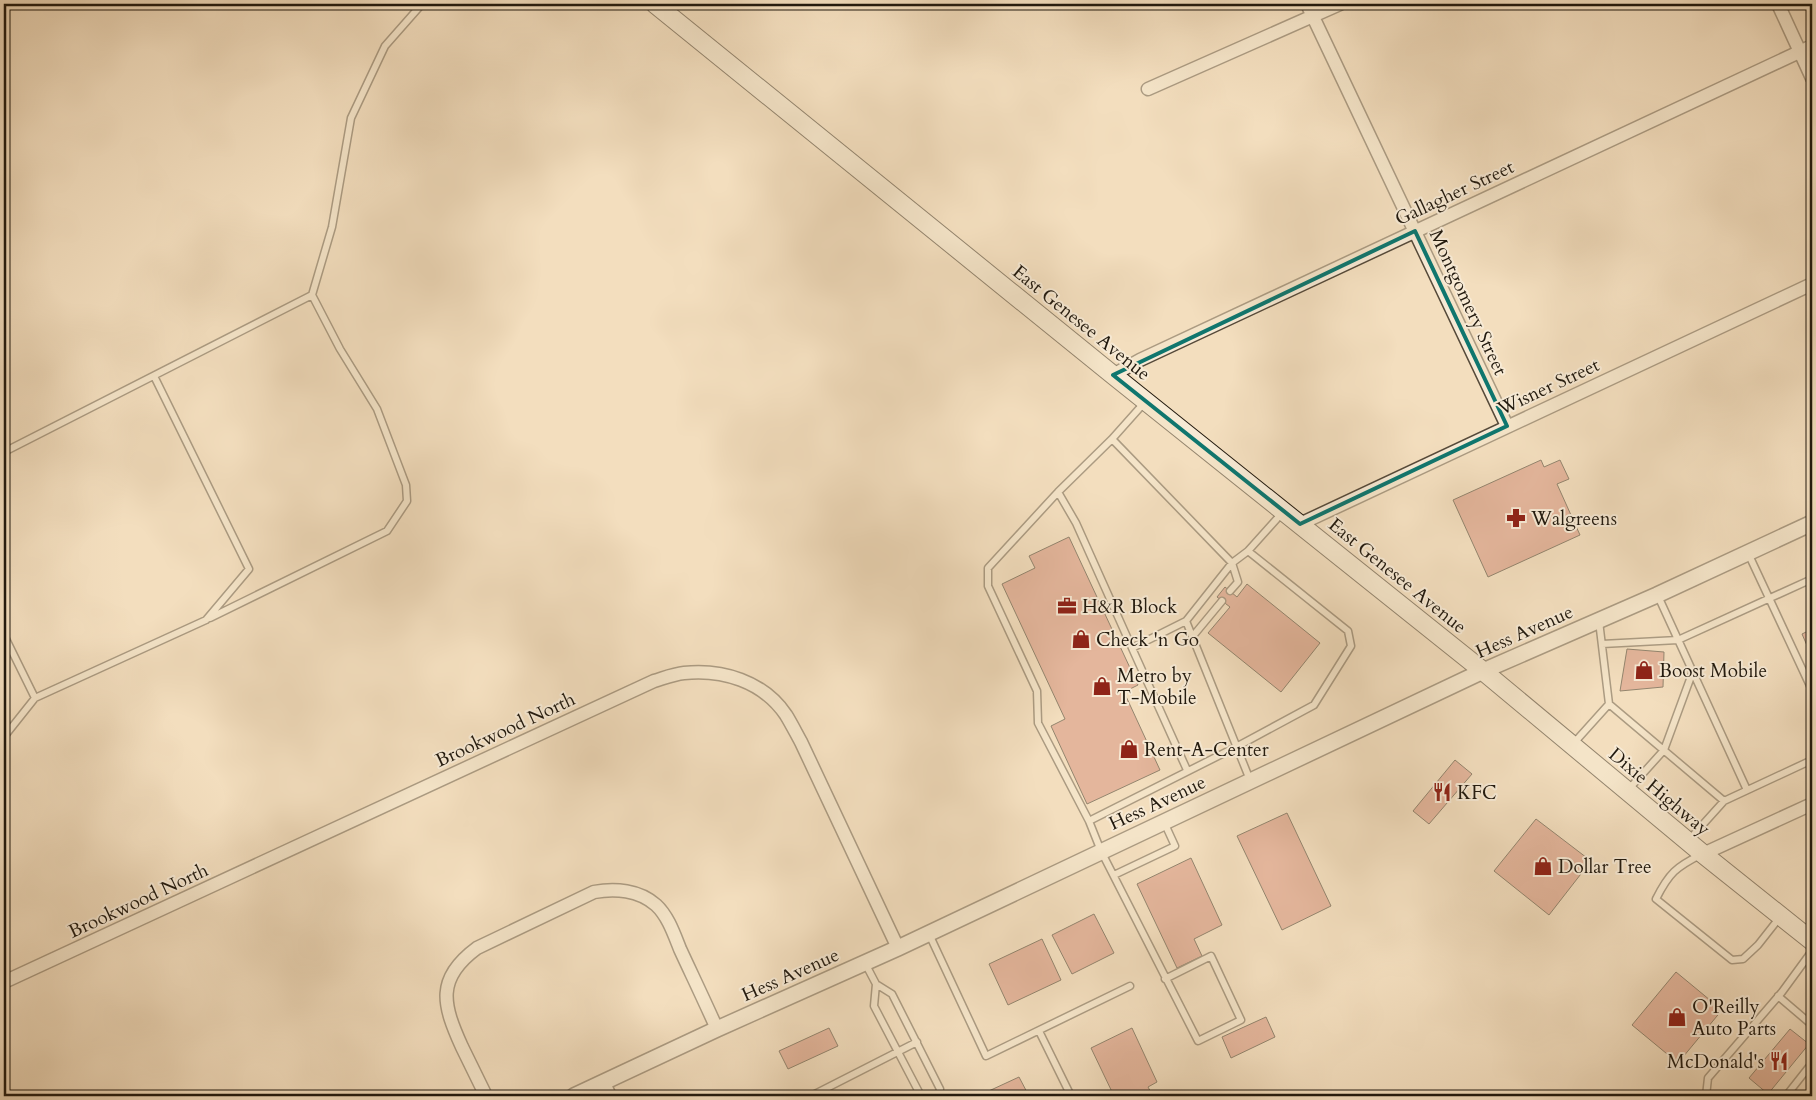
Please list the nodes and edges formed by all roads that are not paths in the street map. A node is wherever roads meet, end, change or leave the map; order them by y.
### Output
1 (422, 4) edge
2 (655, 4) edge
3 (1340, 4) edge
4 (1778, 4) edge
5 (1310, 9) edge
6 (1812, 46) edge
7 (1800, 52) junction
8 (1812, 78) edge
9 (1148, 89) dead end
10 (1416, 231) junction
11 (1812, 284) edge
12 (312, 295) junction
13 (1113, 375) junction
14 (154, 376) junction
15 (1146, 401) junction
16 (1507, 426) junction
17 (1112, 439) junction
18 (4, 452) edge
19 (1058, 492) junction
20 (1283, 512) junction
21 (1812, 523) edge
22 (1300, 524) junction
23 (1248, 551) junction
24 (1747, 552) junction
25 (1232, 563) junction
26 (1812, 578) edge
27 (1230, 591) dead end
28 (1657, 595) junction
29 (1770, 598) junction
30 (1222, 600) dead end
31 (206, 620) junction
32 (1599, 620) junction
33 (1186, 621) junction
34 (4, 635) edge
35 (1193, 636) junction
36 (1678, 640) junction
37 (1602, 644) junction
38 (1132, 648) junction
39 (1483, 671) junction
40 (1693, 671) junction
41 (1812, 690) edge
42 (35, 698) junction
43 (1609, 704) junction
44 (4, 737) edge
45 (1572, 745) junction
46 (1238, 746) junction
47 (1664, 750) junction
48 (1812, 760) edge
49 (1187, 770) junction
50 (1250, 781) junction
51 (1747, 790) junction
52 (1627, 791) junction
53 (1724, 801) junction
54 (1812, 804) edge
55 (1088, 821) junction
56 (1164, 821) junction
57 (1688, 841) junction
58 (1101, 851) junction
59 (1703, 854) junction
60 (1114, 875) junction
61 (1781, 916) junction
62 (928, 933) junction
63 (1812, 942) edge
64 (898, 948) junction
65 (1812, 951) edge
66 (865, 962) junction
67 (1165, 979) junction
68 (4, 982) edge
69 (876, 984) junction
70 (1130, 986) dead end
71 (1778, 996) junction
72 (1812, 1025) edge
73 (717, 1029) junction
74 (1039, 1031) junction
75 (917, 1042) junction
76 (898, 1052) junction
77 (1812, 1063) edge
78 (607, 1090) edge
79 (486, 1096) edge
80 (574, 1096) edge
81 (811, 1096) edge
82 (921, 1096) edge
83 (938, 1096) edge
84 (1071, 1096) edge
85 (1706, 1096) edge
86 (1786, 1096) edge

1 - 12 lane
2 - 13 main road, East Genesee Avenue
3 - 5 street
4 - 7 street
5 - 9 street
5 - 10 street, Montgomery Street
6 - 7 street, Gallagher Street
7 - 8 street
7 - 10 street, Gallagher Street
10 - 13 street, Gallagher Street
10 - 16 street, Montgomery Street
11 - 16 street, Wisner Street
12 - 14 lane
12 - 31 lane
13 - 15 main road, East Genesee Avenue
14 - 18 lane
14 - 31 lane
15 - 17 lane
15 - 20 main road, East Genesee Avenue
16 - 22 street, Wisner Street
17 - 19 lane
17 - 25 lane
19 - 38 lane
19 - 55 lane
20 - 22 main road, East Genesee Avenue
20 - 23 lane
21 - 24 street, Hess Avenue
22 - 39 main road, East Genesee Avenue
23 - 25 lane
23 - 46 lane
24 - 28 street, Hess Avenue
24 - 29 lane
25 - 27 lane
25 - 33 lane
26 - 29 lane
28 - 32 street, Hess Avenue
28 - 36 lane
29 - 36 lane
29 - 41 lane
30 - 35 lane
31 - 42 lane
32 - 37 lane
32 - 39 street, Hess Avenue
33 - 35 lane
33 - 38 lane
34 - 42 lane
35 - 46 lane
36 - 37 lane
36 - 40 lane
37 - 43 lane
38 - 49 lane
39 - 45 main road, Dixie Highway
39 - 50 street, Hess Avenue
40 - 47 lane
40 - 51 lane
42 - 44 lane
43 - 45 lane
43 - 47 lane
45 - 52 main road, Dixie Highway
46 - 49 lane
46 - 50 lane
47 - 52 lane
47 - 53 lane
48 - 51 lane
49 - 55 lane
50 - 56 street, Hess Avenue
51 - 53 lane
52 - 57 main road, Dixie Highway
53 - 57 lane
54 - 59 street
55 - 58 lane
56 - 58 street, Hess Avenue
56 - 60 lane
57 - 59 main road, Dixie Highway
58 - 60 lane
58 - 62 street, Hess Avenue
59 - 61 main road, Dixie Highway
59 - 61 lane
60 - 67 lane
61 - 63 main road, Dixie Highway
62 - 64 street, Hess Avenue
62 - 74 lane
64 - 66 street, Hess Avenue
64 - 68 street, Brookwood North
65 - 71 lane
66 - 69 lane
66 - 73 street, Hess Avenue
67 - 67 lane
69 - 75 lane
69 - 76 lane
70 - 74 lane
71 - 72 lane
71 - 85 lane
73 - 78 street, Hess Avenue
73 - 79 street
74 - 84 lane
75 - 76 lane
75 - 83 lane
76 - 81 lane
76 - 82 lane
77 - 86 lane
78 - 80 street, Hess Avenue

